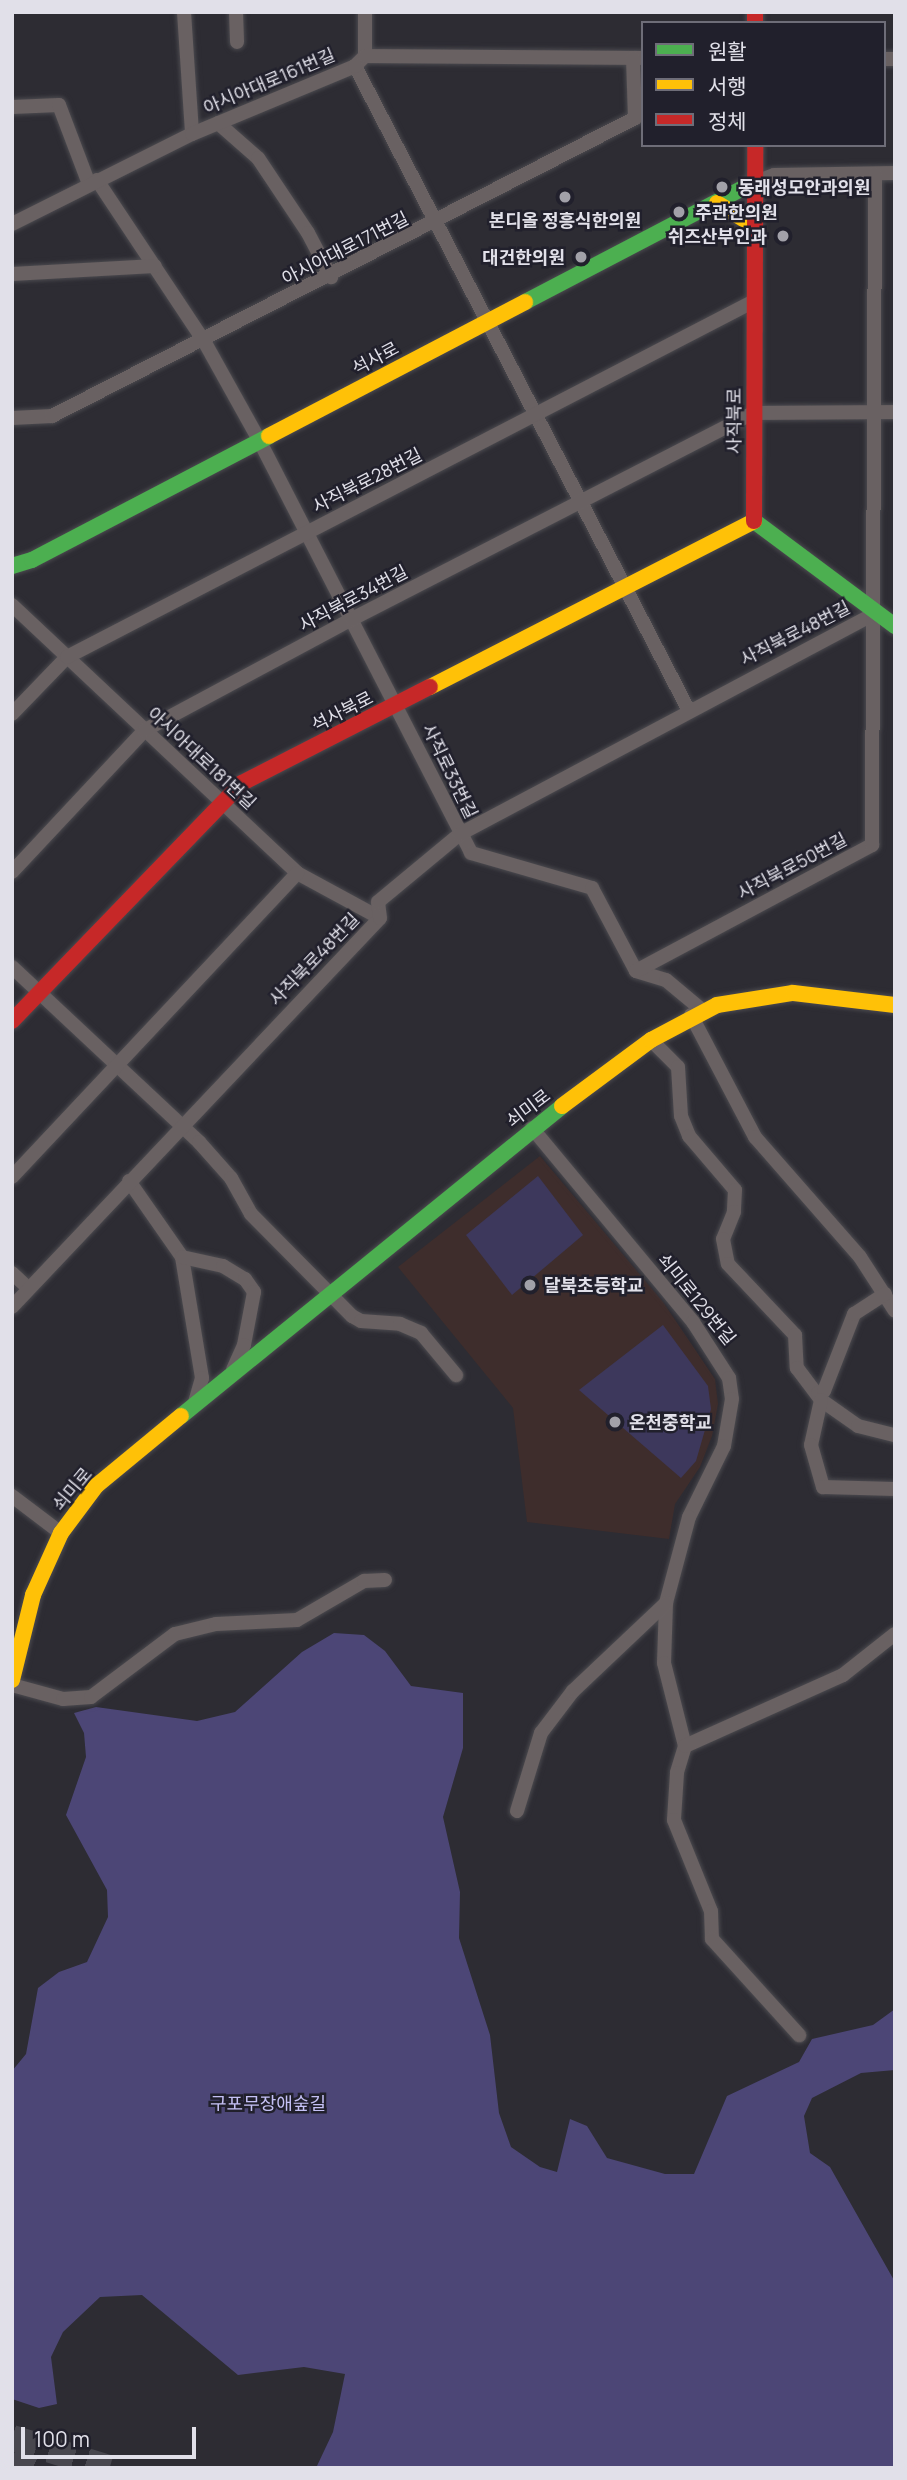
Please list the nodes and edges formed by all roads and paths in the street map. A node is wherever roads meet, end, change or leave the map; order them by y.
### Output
1 (184, 12) edge
2 (236, 12) edge
3 (365, 12) edge
4 (237, 42) dead end
5 (638, 58) edge
6 (360, 61) junction
7 (12, 107) edge
8 (218, 123) junction
9 (192, 134) junction
10 (755, 147) edge
11 (895, 173) edge
12 (875, 174) junction
13 (93, 182) junction
14 (755, 182) junction
15 (717, 203) junction
16 (438, 223) junction
17 (12, 224) edge
18 (755, 226) junction
19 (155, 266) junction
20 (12, 274) edge
21 (331, 277) junction
22 (754, 301) junction
23 (489, 319) junction
24 (204, 341) junction
25 (752, 412) junction
26 (876, 412) junction
27 (895, 412) edge
28 (538, 414) junction
29 (12, 418) edge
30 (259, 440) junction
31 (582, 502) junction
32 (754, 521) junction
33 (307, 532) junction
34 (12, 566) edge
35 (625, 587) junction
36 (12, 606) edge
37 (877, 613) junction
38 (352, 619) junction
39 (895, 626) edge
40 (66, 657) junction
41 (397, 705) junction
42 (688, 709) junction
43 (12, 714) edge
44 (145, 730) junction
45 (220, 802) junction
46 (460, 834) junction
47 (12, 872) edge
48 (296, 873) junction
49 (380, 918) junction
50 (12, 967) edge
51 (636, 971) junction
52 (39, 992) junction
53 (895, 1005) edge
54 (697, 1013) junction
55 (12, 1021) edge
56 (651, 1040) junction
57 (117, 1065) junction
58 (182, 1125) junction
59 (532, 1128) junction
60 (12, 1177) edge
61 (129, 1181) junction
62 (182, 1257) junction
63 (12, 1273) edge
64 (28, 1288) junction
65 (329, 1292) junction
66 (885, 1294) junction
67 (12, 1307) edge
68 (895, 1311) edge
69 (233, 1370) junction
70 (456, 1375) dead end
71 (819, 1396) junction
72 (195, 1403) junction
73 (895, 1435) edge
74 (895, 1489) edge
75 (12, 1496) edge
76 (61, 1533) junction
77 (385, 1580) dead end
78 (666, 1603) junction
79 (895, 1634) edge
80 (12, 1680) edge
81 (12, 1685) edge
82 (685, 1745) junction
83 (517, 1811) dead end
84 (799, 2035) dead end

1 - 9 street
2 - 4 street
3 - 6 street
5 - 6 street, 아시아대로161번길
5 - 16 street, 아시아대로171번길
6 - 8 street, 아시아대로161번길
6 - 16 street
7 - 13 street, 사직로33번길
8 - 9 street, 아시아대로161번길
8 - 21 street
9 - 13 street, 아시아대로161번길
10 - 14 main road, 사직북로
11 - 12 street
12 - 14 street
12 - 26 street
13 - 17 street, 아시아대로161번길
13 - 19 street, 사직로33번길
14 - 15 main road, 석사로
14 - 18 main road, 사직북로
15 - 18 main road
15 - 23 main road, 석사로
16 - 21 street, 아시아대로171번길
16 - 23 street
18 - 22 main road, 사직북로
19 - 20 street
19 - 24 street, 사직로33번길
21 - 24 street, 아시아대로171번길
22 - 25 main road, 사직북로
22 - 28 street, 사직북로28번길
23 - 28 street
23 - 30 main road, 석사로
24 - 29 street, 아시아대로171번길
24 - 30 street, 사직로33번길
25 - 26 street
25 - 31 street, 사직북로34번길
25 - 32 main road, 사직북로
26 - 27 street
26 - 37 street
28 - 31 street
28 - 33 street, 사직북로28번길
30 - 33 street, 사직로33번길
30 - 34 main road, 석사로
31 - 35 street
31 - 38 street, 사직북로34번길
32 - 35 main road, 석사북로
32 - 37 main road
33 - 38 street, 사직로33번길
33 - 40 street, 사직북로28번길
35 - 41 main road, 석사북로
35 - 42 street
36 - 40 street, 아시아대로181번길
37 - 39 main road
37 - 42 street, 사직북로48번길
37 - 51 street, 사직북로50번길
38 - 41 street, 사직로33번길
38 - 44 street, 사직북로34번길
40 - 43 street, 사직북로28번길
40 - 44 street, 아시아대로181번길
41 - 45 main road, 석사북로
41 - 46 street, 사직로33번길
42 - 46 street, 사직북로48번길
44 - 45 street, 아시아대로181번길
44 - 47 street, 사직북로34번길
45 - 48 street, 아시아대로181번길
45 - 52 main road, 석사북로
46 - 49 street, 사직북로48번길
46 - 51 street, 사직로33번길
48 - 49 street, 아시아대로181번길
48 - 57 street
49 - 58 street, 사직북로48번길
50 - 52 street
51 - 54 street
52 - 55 main road, 석사북로
52 - 57 street
53 - 54 main road, 쇠미로
54 - 56 main road, 쇠미로
54 - 66 street
56 - 59 main road, 쇠미로
56 - 71 street
57 - 58 street
57 - 60 street
58 - 61 street, 사직북로48번길
58 - 65 street
59 - 65 main road, 쇠미로
59 - 78 street, 쇠미로129번길
61 - 62 street
61 - 64 street, 사직북로48번길
62 - 69 street, 쇠미로
62 - 72 street
63 - 64 street
64 - 67 street, 사직북로48번길
65 - 69 main road, 쇠미로
65 - 70 street
66 - 68 street
66 - 71 street
69 - 72 main road, 쇠미로
71 - 73 street
71 - 74 street
72 - 76 main road, 쇠미로
75 - 76 street
76 - 80 main road, 쇠미로
77 - 81 street
78 - 82 street, 쇠미로129번길
78 - 83 street
79 - 82 street
82 - 84 street, 쇠미로129번길

